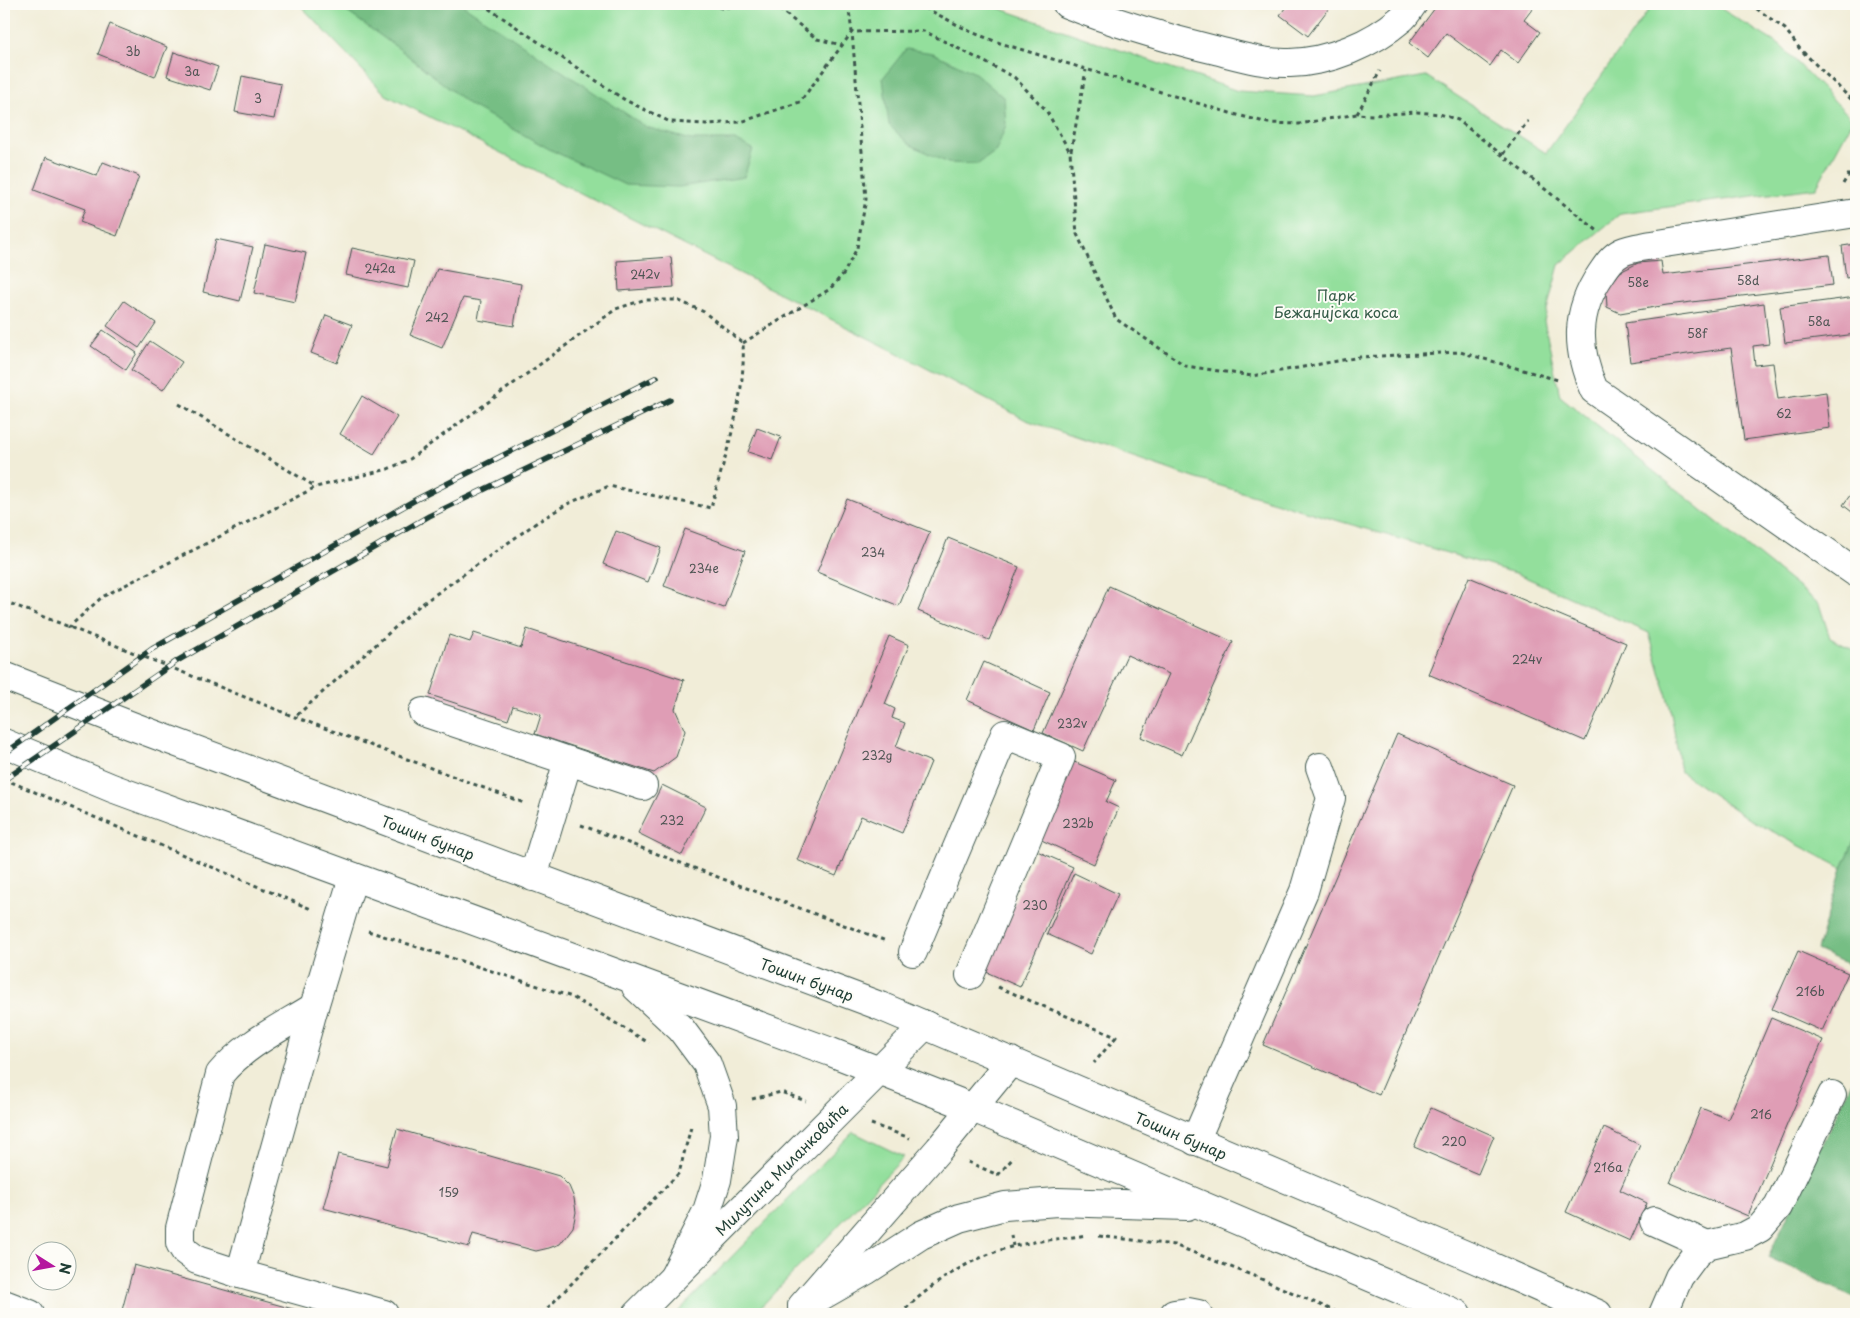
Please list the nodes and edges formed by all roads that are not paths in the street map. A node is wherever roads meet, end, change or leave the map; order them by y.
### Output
1 (1067, 4) edge
2 (1412, 4) edge
3 (1856, 213) edge
4 (1855, 572) dead end
5 (4, 676) edge
6 (423, 712) dead end
7 (4, 743) edge
8 (568, 761) junction
9 (1320, 767) dead end
10 (643, 786) dead end
11 (353, 877) junction
12 (533, 877) junction
13 (913, 952) dead end
14 (970, 974) dead end
15 (625, 978) junction
16 (314, 1007) junction
17 (925, 1025) junction
18 (1010, 1061) junction
19 (880, 1072) junction
20 (1832, 1095) dead end
21 (973, 1108) junction
22 (1195, 1141) junction
23 (1205, 1207) junction
24 (1654, 1221) dead end
25 (1707, 1245) junction
26 (240, 1274) junction
27 (674, 1276) junction
28 (4, 1304) edge
29 (798, 1310) edge
30 (30, 1314) edge
31 (384, 1314) edge
32 (638, 1314) edge
33 (1174, 1314) edge
34 (1198, 1314) edge
35 (1457, 1314) edge
36 (1598, 1314) edge
37 (1662, 1314) edge

1 - 2 main road
3 - 4 main road
5 - 12 main road, Тошин бунар
6 - 8 main road
7 - 11 main road
8 - 10 main road
8 - 12 main road
9 - 22 main road
11 - 15 main road
11 - 16 main road
12 - 17 main road, Тошин бунар
13 - 14 main road
15 - 19 main road
15 - 27 main road
16 - 26 main road
16 - 26 main road
17 - 18 main road, Тошин бунар
17 - 19 main road, Милутина Миланковића
18 - 21 main road
18 - 22 main road, Тошин бунар
19 - 21 main road
19 - 27 main road, Милутина Миланковића
20 - 25 main road
21 - 23 main road
21 - 29 main road
22 - 36 main road, Тошин бунар
23 - 29 main road
23 - 35 main road
24 - 25 main road
25 - 37 main road
26 - 31 main road
27 - 32 main road, Милутина Миланковића
28 - 30 main road
33 - 34 main road

